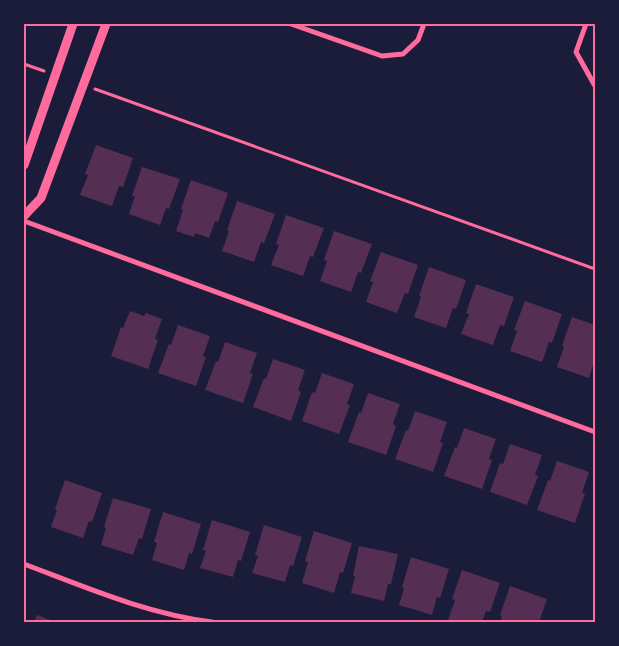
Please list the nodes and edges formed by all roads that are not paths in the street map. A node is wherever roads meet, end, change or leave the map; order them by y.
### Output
1 (72, 24) edge
2 (106, 24) edge
3 (291, 24) edge
4 (424, 24) edge
5 (586, 24) edge
6 (595, 86) edge
7 (24, 165) edge
8 (24, 216) edge
9 (24, 221) edge
10 (595, 432) edge
11 (24, 564) edge
12 (212, 622) edge

1 - 7 street
2 - 8 street
3 - 4 street
5 - 6 street
9 - 10 street
11 - 12 street

